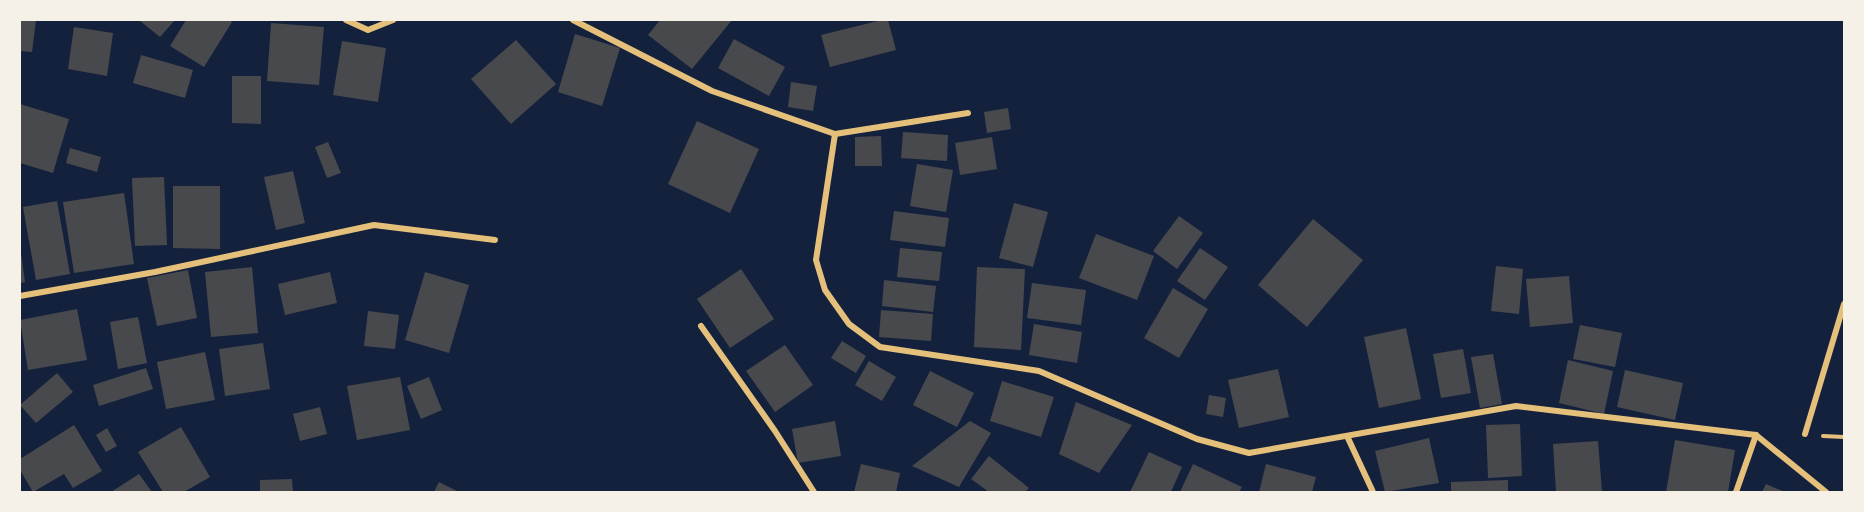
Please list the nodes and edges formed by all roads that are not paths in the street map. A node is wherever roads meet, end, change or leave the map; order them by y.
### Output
1 (346, 20) edge
2 (393, 20) edge
3 (573, 20) edge
4 (968, 113) dead end
5 (835, 134) junction
6 (495, 240) dead end
7 (20, 296) edge
8 (1845, 304) edge
9 (700, 326) dead end
10 (1805, 434) dead end
11 (1756, 435) junction
12 (1347, 436) junction
13 (814, 492) edge
14 (1373, 492) edge
15 (1736, 492) edge
16 (1826, 492) edge

1 - 2 street
3 - 5 street
4 - 5 street
5 - 12 street
6 - 7 street
8 - 10 street
9 - 13 street
11 - 12 street
11 - 15 street
11 - 16 street
12 - 14 street

